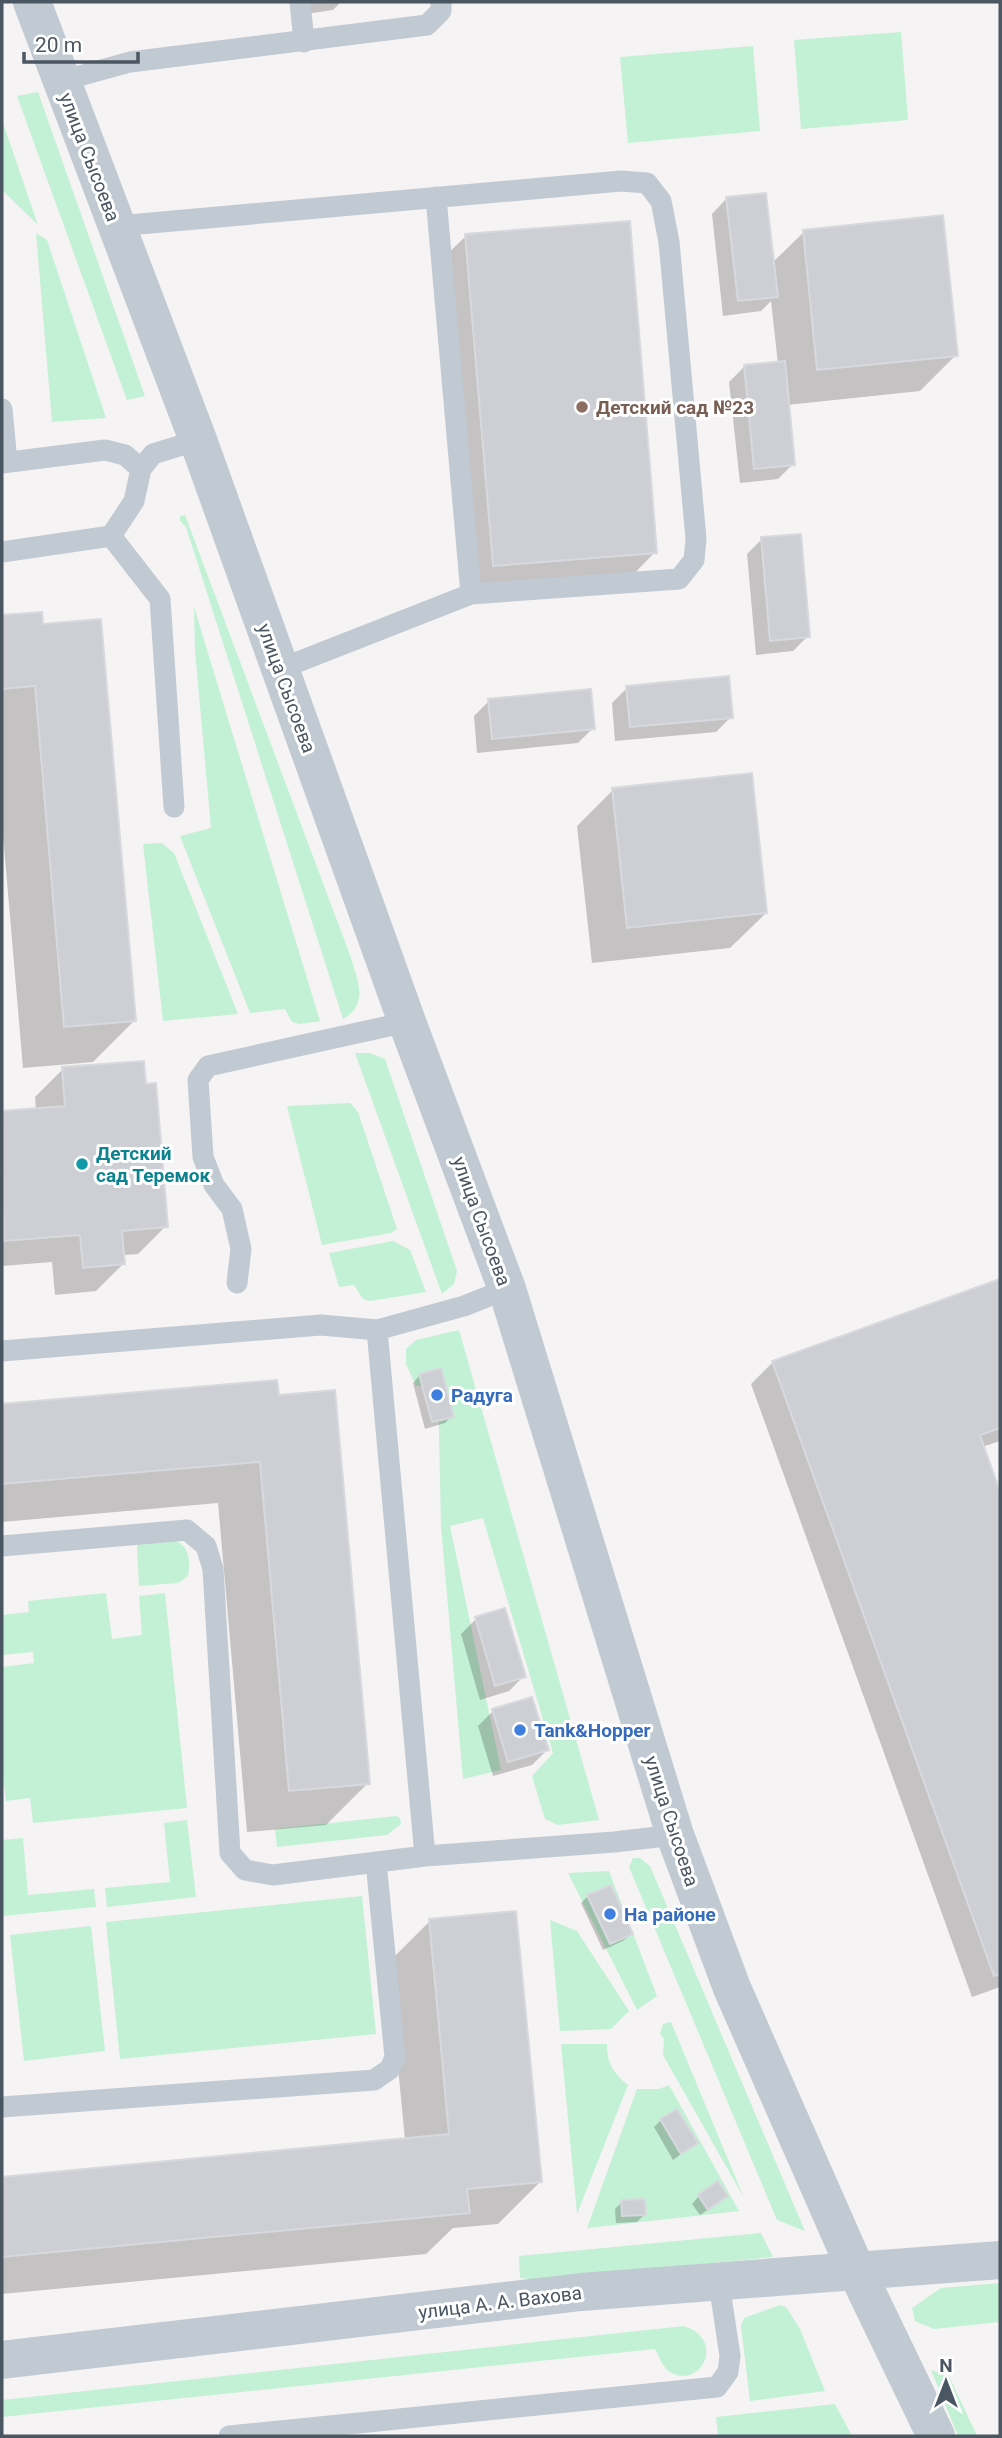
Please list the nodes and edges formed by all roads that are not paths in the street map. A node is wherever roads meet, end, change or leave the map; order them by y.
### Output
1 (32, 2) edge
2 (300, 2) edge
3 (441, 2) edge
4 (304, 42) junction
5 (61, 81) junction
6 (436, 197) junction
7 (117, 226) junction
8 (2, 409) edge
9 (198, 440) junction
10 (5, 463) edge
11 (141, 469) junction
12 (111, 536) junction
13 (2, 552) edge
14 (471, 594) junction
15 (280, 669) junction
16 (174, 807) dead end
17 (407, 1023) junction
18 (237, 1283) dead end
19 (507, 1289) junction
20 (377, 1330) junction
21 (2, 1351) edge
22 (2, 1546) edge
23 (675, 1835) junction
24 (425, 1856) junction
25 (376, 1862) junction
26 (2, 2107) edge
27 (1000, 2260) edge
28 (856, 2270) junction
29 (719, 2283) junction
30 (2, 2360) edge
31 (229, 2436) edge
32 (936, 2436) edge

1 - 5 street, улица Сысоева
2 - 4 lane
3 - 4 lane
4 - 5 lane
5 - 7 street, улица Сысоева
6 - 7 lane
6 - 14 lane
6 - 14 lane
7 - 9 street, улица Сысоева
8 - 10 lane
9 - 11 lane
9 - 15 street, улица Сысоева
10 - 11 lane
11 - 12 lane
12 - 13 lane
12 - 16 lane
14 - 15 lane
15 - 17 street, улица Сысоева
17 - 18 lane
17 - 19 street, улица Сысоева
19 - 20 lane
19 - 23 street, улица Сысоева
20 - 21 lane
20 - 24 lane
22 - 25 lane
23 - 24 lane
23 - 28 street, улица Сысоева
24 - 25 lane
25 - 26 lane
27 - 28 street, улица А. А. Вахова
28 - 29 street, улица А. А. Вахова
28 - 32 street, улица Сысоева
29 - 30 street, улица А. А. Вахова
29 - 31 lane

